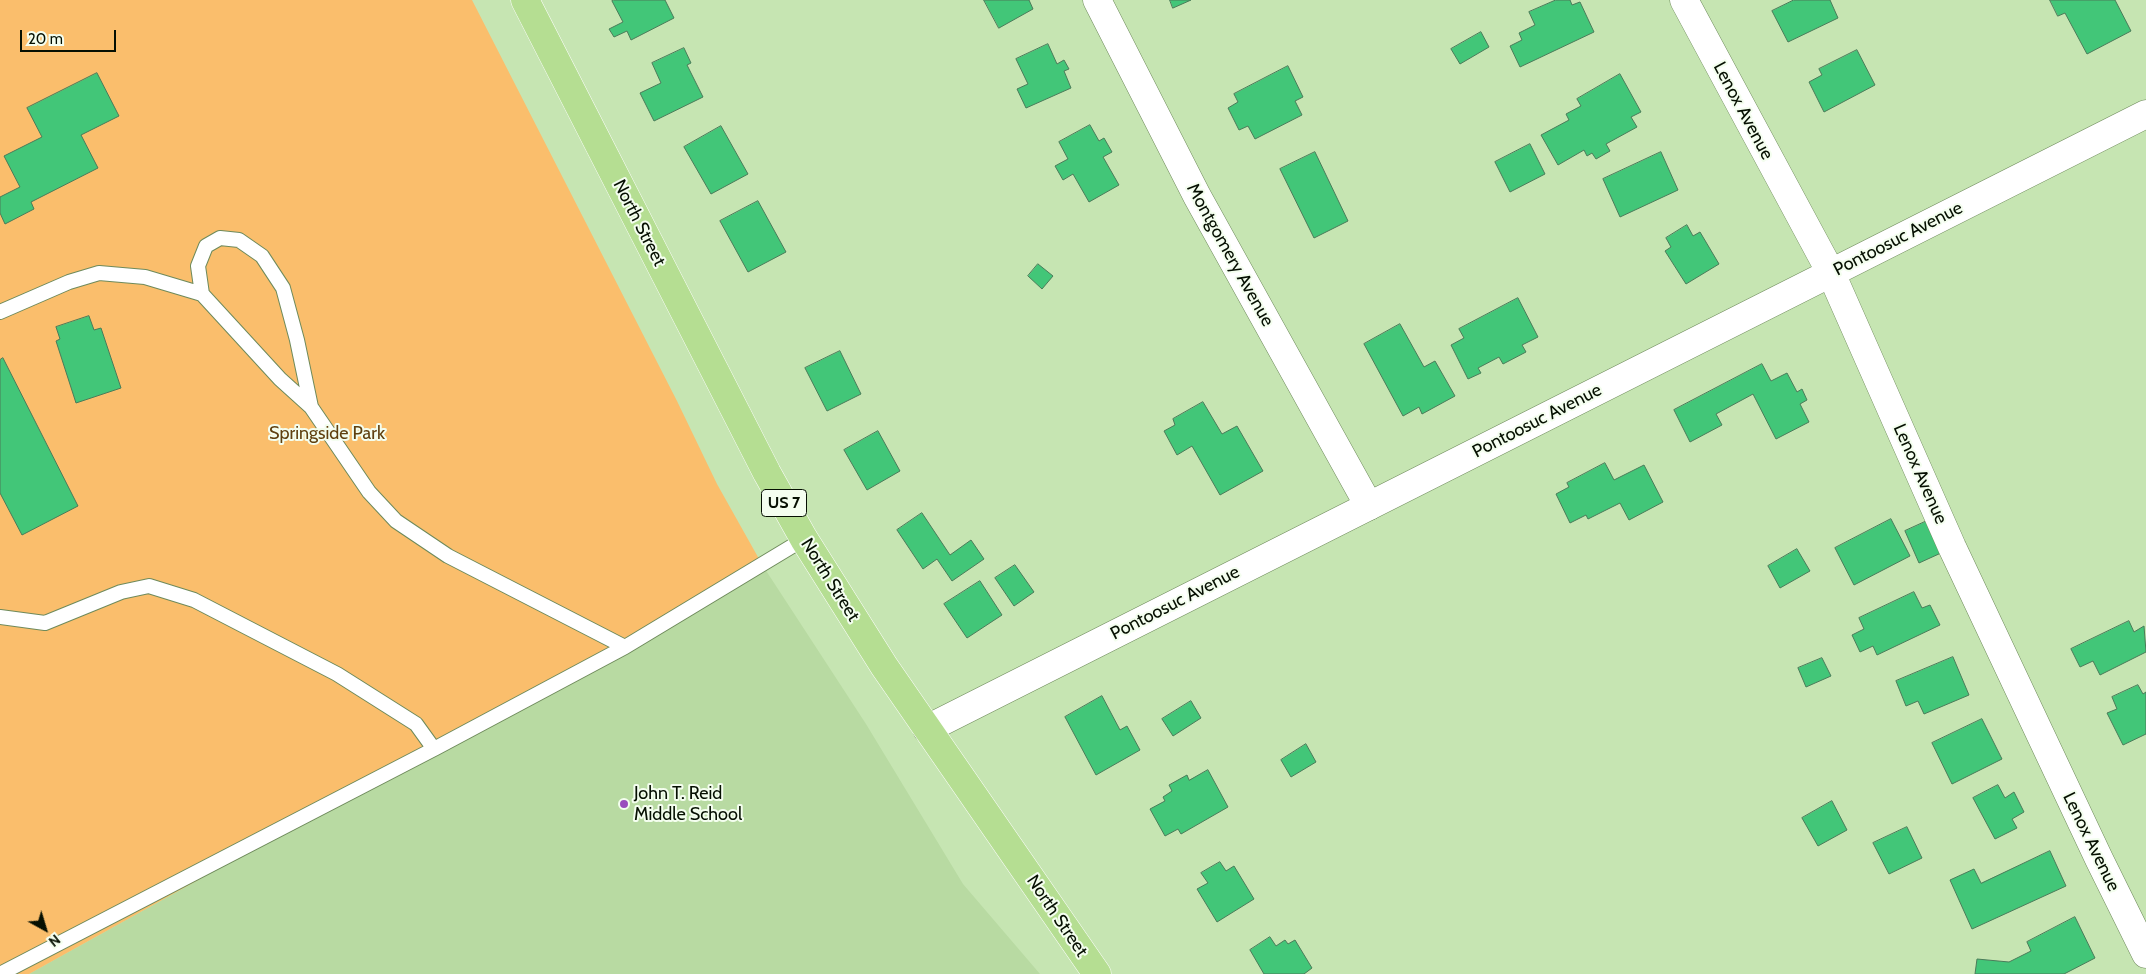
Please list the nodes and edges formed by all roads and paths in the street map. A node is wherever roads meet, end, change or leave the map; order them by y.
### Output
1 (525, 0) edge
2 (1098, 0) edge
3 (1684, 0) edge
4 (2146, 114) edge
5 (1831, 273) junction
6 (202, 294) junction
7 (0, 312) edge
8 (311, 407) junction
9 (1369, 506) junction
10 (804, 539) junction
11 (0, 617) edge
12 (625, 647) junction
13 (927, 729) junction
14 (434, 749) junction
15 (2146, 954) edge
16 (0, 974) edge
17 (1097, 974) edge

1 - 10 main road, North Street / US 7
2 - 9 street, Montgomery Avenue
3 - 5 street, Lenox Avenue
4 - 5 street, Pontoosuc Avenue
5 - 9 street, Pontoosuc Avenue
5 - 15 street, Lenox Avenue
6 - 7 lane
6 - 8 lane
6 - 8 lane
8 - 12 lane
9 - 13 street, Pontoosuc Avenue
10 - 12 lane
10 - 13 main road, North Street / US 7
11 - 14 lane
12 - 14 lane
13 - 17 main road, North Street / US 7
14 - 16 lane

